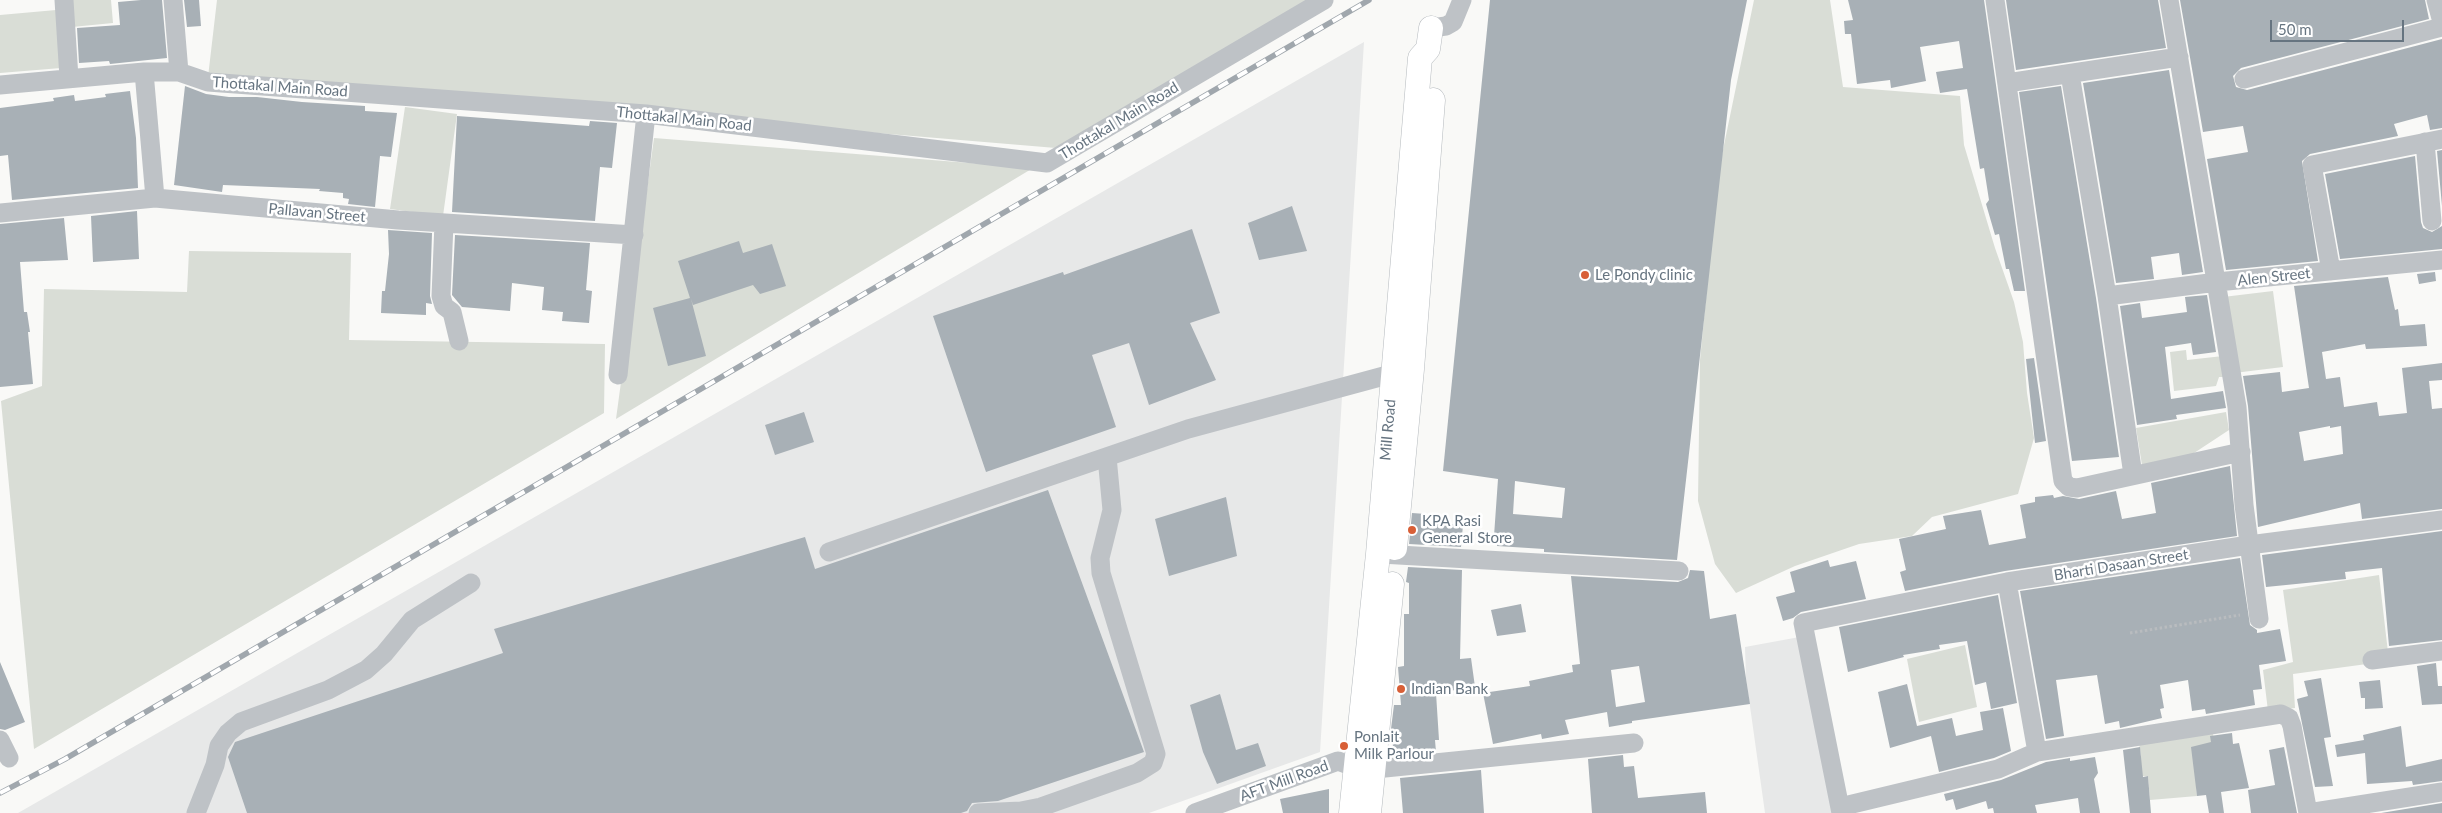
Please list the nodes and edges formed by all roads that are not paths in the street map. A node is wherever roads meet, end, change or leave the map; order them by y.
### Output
1 (64, 0) edge
2 (173, 0) edge
3 (1324, 0) edge
4 (1462, 0) edge
5 (1995, 0) edge
6 (2169, 0) edge
7 (2436, 0) edge
8 (2442, 22) edge
9 (2442, 27) edge
10 (1430, 38) joint
11 (2178, 57) junction
12 (144, 72) junction
13 (179, 72) junction
14 (2070, 74) junction
15 (69, 78) junction
16 (2244, 79) dead end
17 (2008, 83) junction
18 (0, 85) edge
19 (646, 114) junction
20 (2434, 140) edge
21 (2435, 177) edge
22 (155, 198) junction
23 (0, 213) edge
24 (2432, 221) dead end
25 (444, 223) junction
26 (634, 235) junction
27 (2442, 260) edge
28 (2331, 271) junction
29 (2217, 282) junction
30 (2107, 296) junction
31 (459, 342) dead end
32 (1402, 371) junction
33 (618, 375) dead end
34 (2242, 452) junction
35 (1107, 457) junction
36 (2133, 475) junction
37 (2442, 520) edge
38 (2249, 545) junction
39 (829, 552) dead end
40 (1386, 554) junction
41 (1679, 571) dead end
42 (2007, 582) junction
43 (471, 583) dead end
44 (2259, 616) road end
45 (2442, 651) edge
46 (2372, 660) dead end
47 (0, 740) edge
48 (1634, 743) dead end
49 (2037, 752) junction
50 (9, 758) dead end
51 (1366, 769) junction
52 (2442, 792) edge
53 (2373, 808) edge
54 (1840, 810) edge
55 (196, 813) edge
56 (978, 813) edge
57 (1195, 813) edge
58 (1351, 813) edge
59 (1369, 813) edge
60 (2308, 813) edge

1 - 15 street
2 - 13 street
3 - 19 street, Thottakal Main Road
4 - 10 street
5 - 17 street
6 - 11 street
7 - 8 street
9 - 16 street
10 - 32 main road, Mill Road
11 - 14 street
11 - 29 street
12 - 13 street, Thottakal Main Road
12 - 15 street, Thottakal Main Road
12 - 22 street
13 - 19 street, Thottakal Main Road
14 - 17 street
14 - 30 street
15 - 18 street, Thottakal Main Road
17 - 36 street
19 - 26 street
20 - 21 street
20 - 28 street
21 - 24 street
22 - 23 street, Pallavan Street
22 - 25 street, Pallavan Street
25 - 26 street, Pallavan Street
25 - 31 street
26 - 33 street
27 - 28 street, Alen Street
28 - 29 street, Alen Street
29 - 30 street, Alen Street
29 - 34 street
30 - 36 street
32 - 35 street
32 - 40 main road, Mill Road
34 - 36 street
34 - 38 street
35 - 39 street
35 - 56 street
37 - 38 street, Bharti Dasaan Street
38 - 42 street, Bharti Dasaan Street
38 - 44 street
40 - 41 street
40 - 51 main road, Mill Road
42 - 49 street
42 - 54 street, Bharti Dasaan Street
43 - 55 street
45 - 46 street
47 - 50 street
48 - 51 street, AFT Mill Road
49 - 54 street
49 - 60 street
51 - 57 street, AFT Mill Road
51 - 58 main road, Mill Road
51 - 59 main road, Mill Road
52 - 53 street
53 - 60 street

